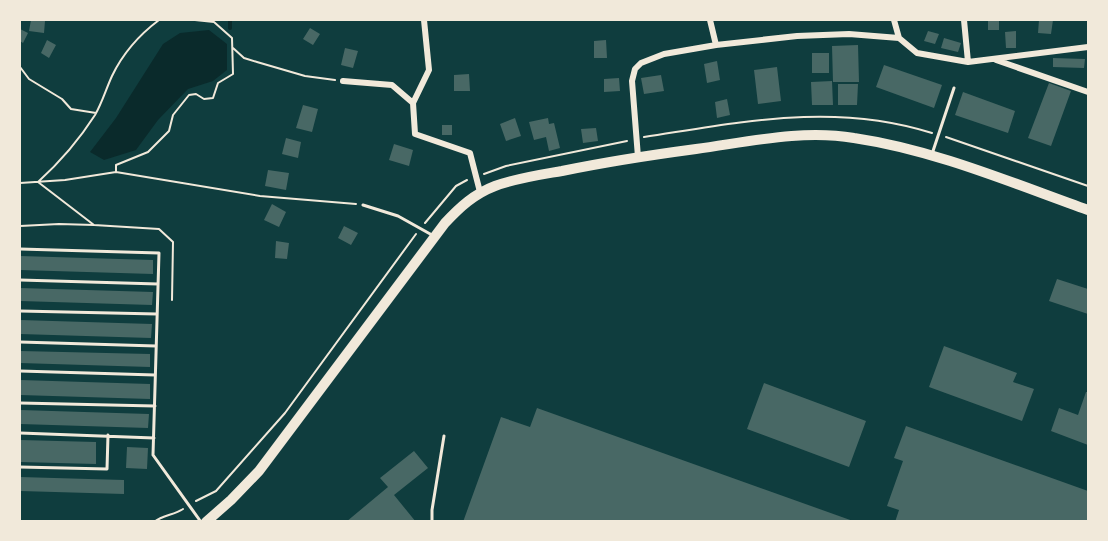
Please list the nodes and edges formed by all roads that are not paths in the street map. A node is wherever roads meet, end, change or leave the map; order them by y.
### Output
1 (424, 20) edge
2 (710, 20) edge
3 (894, 20) edge
4 (964, 20) edge
5 (898, 38) junction
6 (716, 45) junction
7 (1089, 47) edge
8 (993, 59) junction
9 (968, 62) junction
10 (343, 81) road end
11 (954, 88) dead end
12 (1089, 92) edge
13 (413, 103) junction
14 (931, 156) junction
15 (638, 157) junction
16 (480, 192) junction
17 (363, 205) road end
18 (1089, 210) edge
19 (435, 237) junction
20 (20, 249) edge
21 (20, 280) edge
22 (158, 284) junction
23 (20, 311) edge
24 (157, 314) junction
25 (20, 342) edge
26 (156, 346) junction
27 (20, 371) edge
28 (155, 375) junction
29 (20, 403) edge
30 (155, 406) junction
31 (20, 433) edge
32 (108, 435) junction
33 (444, 436) dead end
34 (154, 438) junction
35 (20, 467) edge
36 (201, 522) edge
37 (206, 522) edge
38 (432, 522) edge

1 - 13 street
2 - 6 street
3 - 5 street
4 - 9 street
5 - 6 street
5 - 9 street
6 - 15 street
7 - 8 street
8 - 9 street
8 - 12 street
10 - 13 street
11 - 14 lane
13 - 16 street
14 - 15 main road
14 - 18 main road
15 - 16 main road
16 - 19 main road
17 - 19 lane
19 - 37 main road
20 - 22 lane
21 - 22 lane
22 - 24 lane
23 - 24 lane
24 - 26 lane
25 - 26 lane
26 - 28 lane
27 - 28 lane
28 - 30 lane
29 - 30 lane
30 - 34 lane
31 - 32 lane
32 - 34 lane
32 - 35 lane
33 - 38 lane
34 - 36 lane

